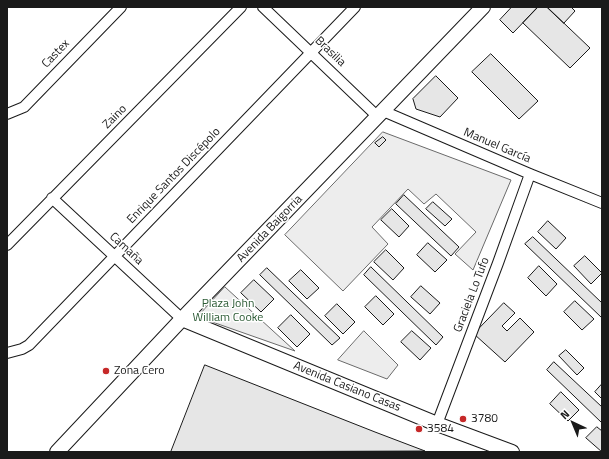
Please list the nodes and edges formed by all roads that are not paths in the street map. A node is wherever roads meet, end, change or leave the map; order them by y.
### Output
1 (120, 7) edge
2 (241, 7) edge
3 (263, 7) edge
4 (355, 7) edge
5 (483, 7) edge
6 (311, 52) junction
7 (7, 114) edge
8 (381, 114) junction
9 (530, 174) junction
10 (52, 198) junction
11 (601, 201) edge
12 (7, 246) edge
13 (115, 256) junction
14 (182, 319) junction
15 (7, 353) edge
16 (437, 424) junction
17 (57, 452) edge
18 (512, 452) edge

1 - 7 street, Castex
2 - 10 street, Zaino
3 - 6 street, Brasilia
4 - 6 street, Enrique Santos Discépolo
5 - 8 main road, Avenida Baigorria
6 - 8 street, Brasilia
6 - 13 street, Enrique Santos Discépolo
8 - 9 street, Manuel García
8 - 14 main road, Avenida Baigorria
9 - 11 street, Manuel García
9 - 16 street, Graciela Lo Tufo
10 - 12 street, Zaino
10 - 13 street, Camaña
13 - 14 street, Camaña
13 - 15 street, Enrique Santos Discépolo
14 - 16 main road, Avenida Casiano Casas
14 - 17 main road, Avenida Baigorria
16 - 18 main road, Avenida Casiano Casas

